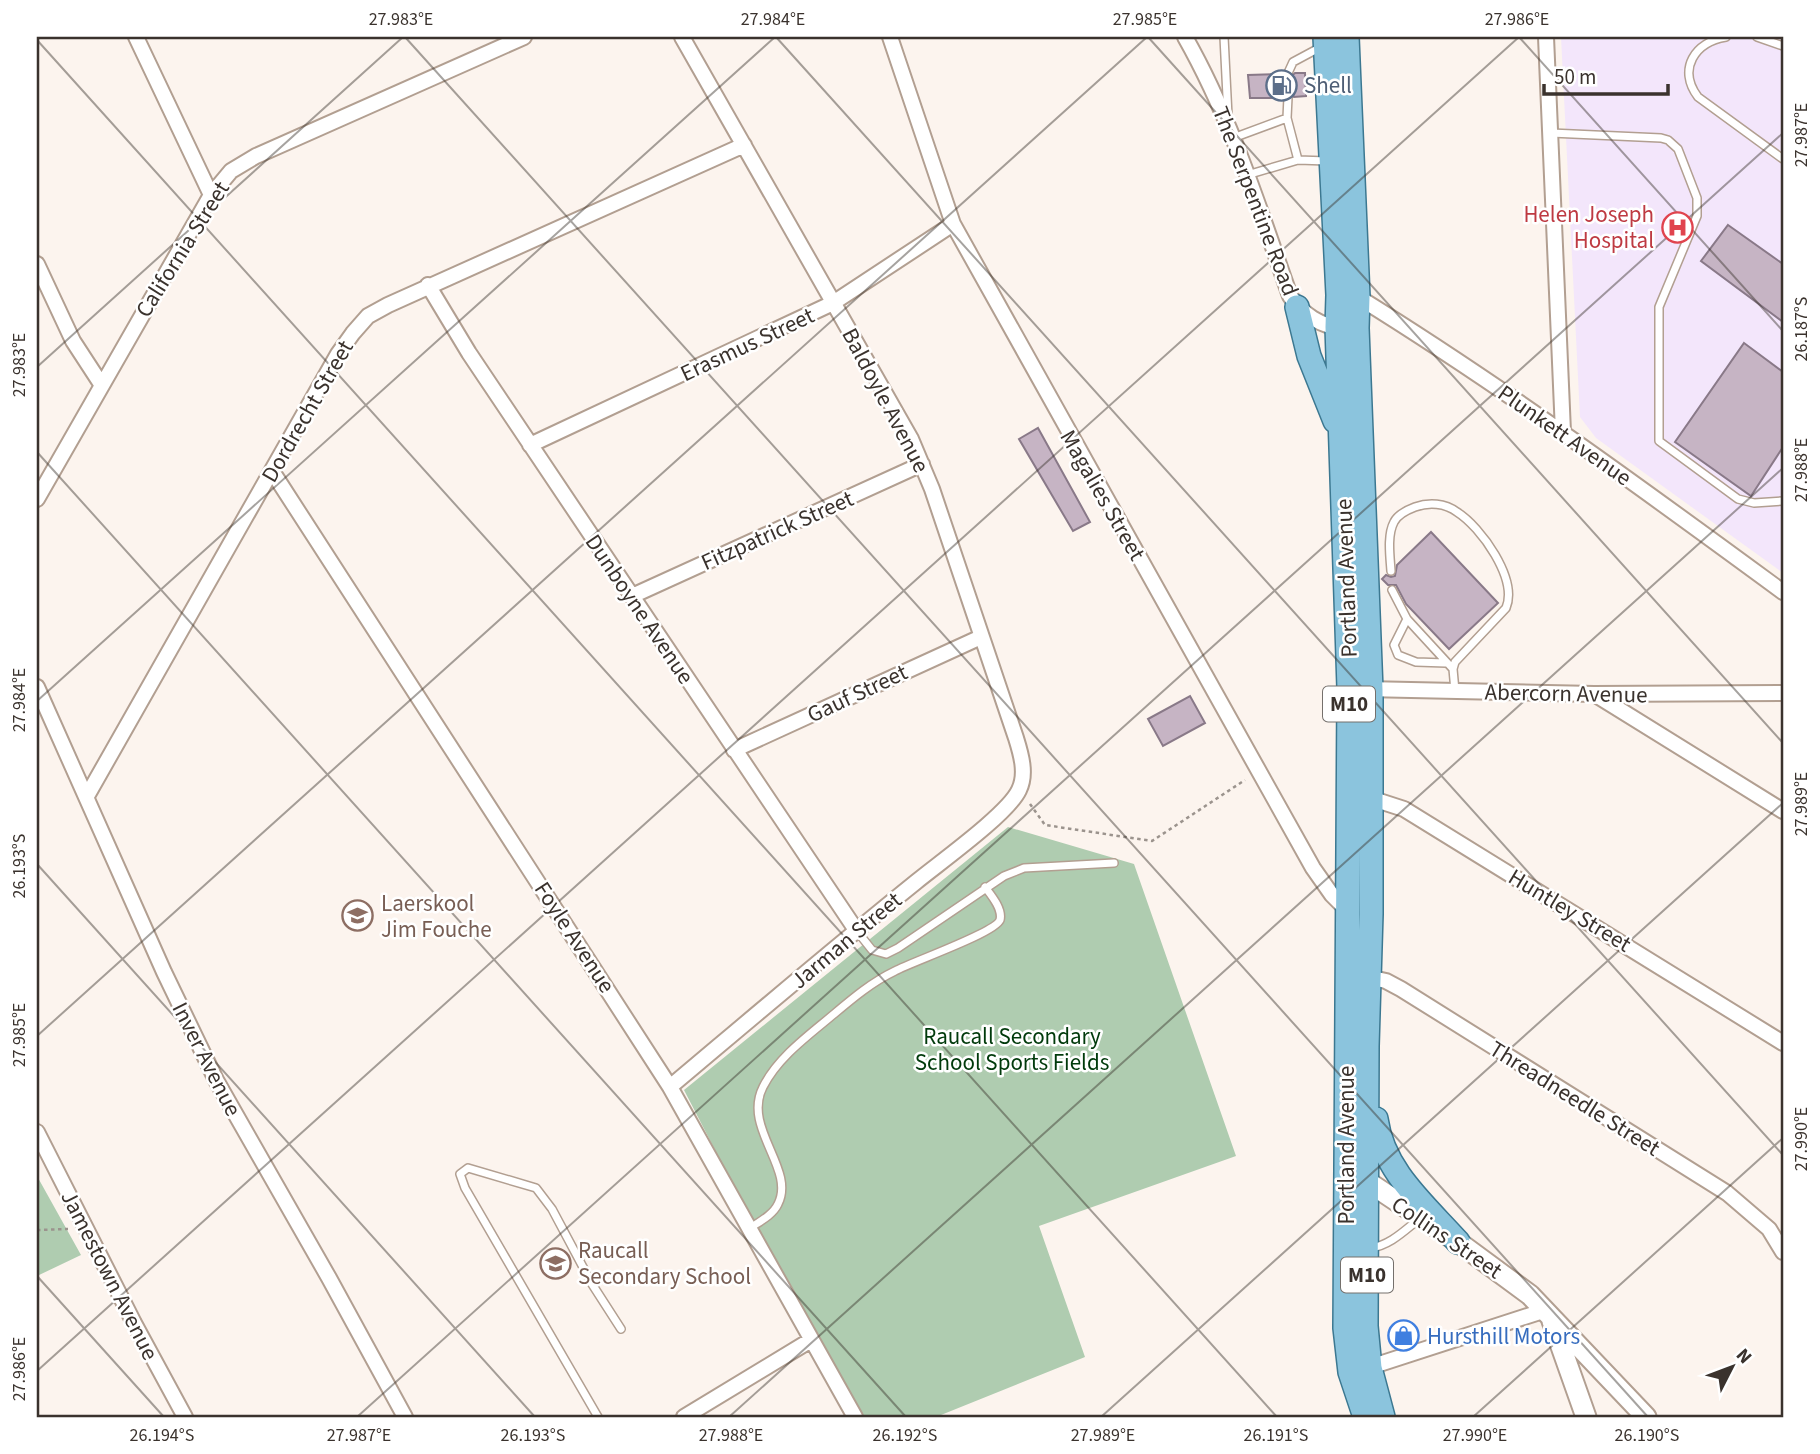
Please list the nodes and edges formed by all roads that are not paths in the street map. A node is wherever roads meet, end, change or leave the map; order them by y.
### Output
1 (136, 37) edge
2 (524, 37) edge
3 (682, 37) edge
4 (890, 37) edge
5 (1185, 37) edge
6 (1224, 37) edge
7 (1546, 37) edge
8 (1726, 37) edge
9 (1756, 37) edge
10 (1332, 40) edge
11 (1783, 46) edge
12 (1288, 73) dead end
13 (1288, 97) dead end
14 (1287, 118) junction
15 (1231, 132) junction
16 (1550, 133) junction
17 (744, 145) junction
18 (1783, 159) edge
19 (1298, 160) junction
20 (1331, 161) junction
21 (1247, 175) junction
22 (211, 195) junction
23 (953, 224) junction
24 (37, 264) edge
25 (428, 285) junction
26 (1348, 296) junction
27 (833, 303) junction
28 (1297, 307) junction
29 (1347, 328) junction
30 (101, 384) junction
31 (1563, 432) junction
32 (1341, 433) junction
33 (530, 445) junction
34 (922, 464) junction
35 (272, 471) junction
36 (37, 499) edge
37 (1783, 501) edge
38 (1391, 571) dead end
39 (1392, 590) dead end
40 (1783, 592) edge
41 (632, 596) junction
42 (1406, 620) junction
43 (981, 637) junction
44 (1447, 663) junction
45 (1453, 669) junction
46 (37, 687) edge
47 (1360, 689) junction
48 (1455, 691) junction
49 (1783, 693) edge
50 (1594, 694) junction
51 (734, 750) junction
52 (1019, 790) joint
53 (87, 796) junction
54 (1359, 797) junction
55 (1783, 811) edge
56 (1114, 863) dead end
57 (985, 887) junction
58 (1360, 913) junction
59 (856, 930) junction
60 (1359, 975) junction
61 (1783, 1043) edge
62 (1367, 1046) junction
63 (670, 1087) junction
64 (37, 1132) edge
65 (1345, 1167) junction
66 (1367, 1182) junction
67 (1419, 1218) junction
68 (749, 1228) junction
69 (1458, 1242) junction
70 (1356, 1249) junction
71 (1783, 1252) edge
72 (1548, 1314) junction
73 (621, 1329) dead end
74 (811, 1340) junction
75 (1360, 1370) junction
76 (185, 1417) edge
77 (405, 1417) edge
78 (598, 1417) edge
79 (684, 1417) edge
80 (855, 1417) edge
81 (1365, 1417) edge
82 (1383, 1417) edge
83 (1586, 1417) edge
84 (1646, 1417) edge

1 - 22 street
2 - 22 street, California Street
3 - 17 street, Baldoyle Avenue
4 - 23 street, Magalies Street
5 - 15 street, The Serpentine Road
6 - 15 lane
7 - 16 street
8 - 18 lane
9 - 11 lane
10 - 12 lane
10 - 20 main road, Portland Avenue / M10
10 - 26 main road, Portland Avenue / M10
13 - 14 lane
14 - 15 lane
14 - 19 lane
15 - 21 street, The Serpentine Road
16 - 31 street
16 - 37 lane
17 - 25 street, Dordrecht Street
17 - 27 street, Baldoyle Avenue
19 - 20 lane
19 - 21 lane
20 - 26 main road, Portland Avenue / M10
21 - 28 street, The Serpentine Road
22 - 30 street, California Street
23 - 27 street, Erasmus Street
23 - 58 street, Magalies Street
24 - 30 street
25 - 33 street, Dunboyne Avenue
25 - 35 street, Dordrecht Street
26 - 29 main road, Portland Avenue / M10
26 - 31 street, Plunkett Avenue
27 - 33 street, Erasmus Street
27 - 34 street, Baldoyle Avenue
28 - 29 street, The Serpentine Road
28 - 32 main road
29 - 32 main road, Portland Avenue / M10
29 - 47 main road, Portland Avenue / M10
30 - 36 street, California Street
31 - 40 street, Plunkett Avenue
32 - 47 main road, Portland Avenue / M10
33 - 41 street, Dunboyne Avenue
34 - 41 street, Fitzpatrick Street
34 - 43 street, Baldoyle Avenue
35 - 53 street, Dordrecht Street
35 - 63 street, Foyle Avenue
38 - 45 lane
39 - 42 lane
41 - 51 street, Dunboyne Avenue
42 - 44 lane
42 - 44 lane
43 - 51 street, Gauf Street
43 - 52 street, Baldoyle Avenue
44 - 45 lane
45 - 48 lane
46 - 53 street, Inver Avenue
47 - 48 street, Abercorn Avenue
47 - 54 main road, Portland Avenue / M10
48 - 50 street, Abercorn Avenue
49 - 50 street, Abercorn Avenue
50 - 55 street
51 - 59 street, Dunboyne Avenue
52 - 59 street, Jarman Street
53 - 77 street, Inver Avenue
54 - 58 main road, Portland Avenue / M10
54 - 61 street, Huntley Street
56 - 57 lane
57 - 59 lane
57 - 68 lane
58 - 60 main road, Portland Avenue / M10
59 - 63 street, Jarman Street
60 - 62 main road, Portland Avenue / M10
60 - 65 main road, Portland Avenue / M10
60 - 71 street, Threadneedle Street
62 - 66 main road, Portland Avenue / M10
62 - 69 main road
63 - 68 street, Foyle Avenue
64 - 76 street, Jamestown Avenue
65 - 66 street, Collins Street
65 - 70 main road, Portland Avenue / M10
66 - 67 street, Collins Street
66 - 70 main road, Portland Avenue / M10
67 - 69 street, Collins Street
67 - 70 lane
68 - 74 street, Foyle Avenue
69 - 72 street, Collins Street
70 - 75 main road, Portland Avenue / M10
72 - 75 street
72 - 83 street, Collins Street
72 - 84 street
73 - 78 lane
74 - 79 street
74 - 80 street, Foyle Avenue
75 - 81 main road, M10
75 - 82 main road, M10

